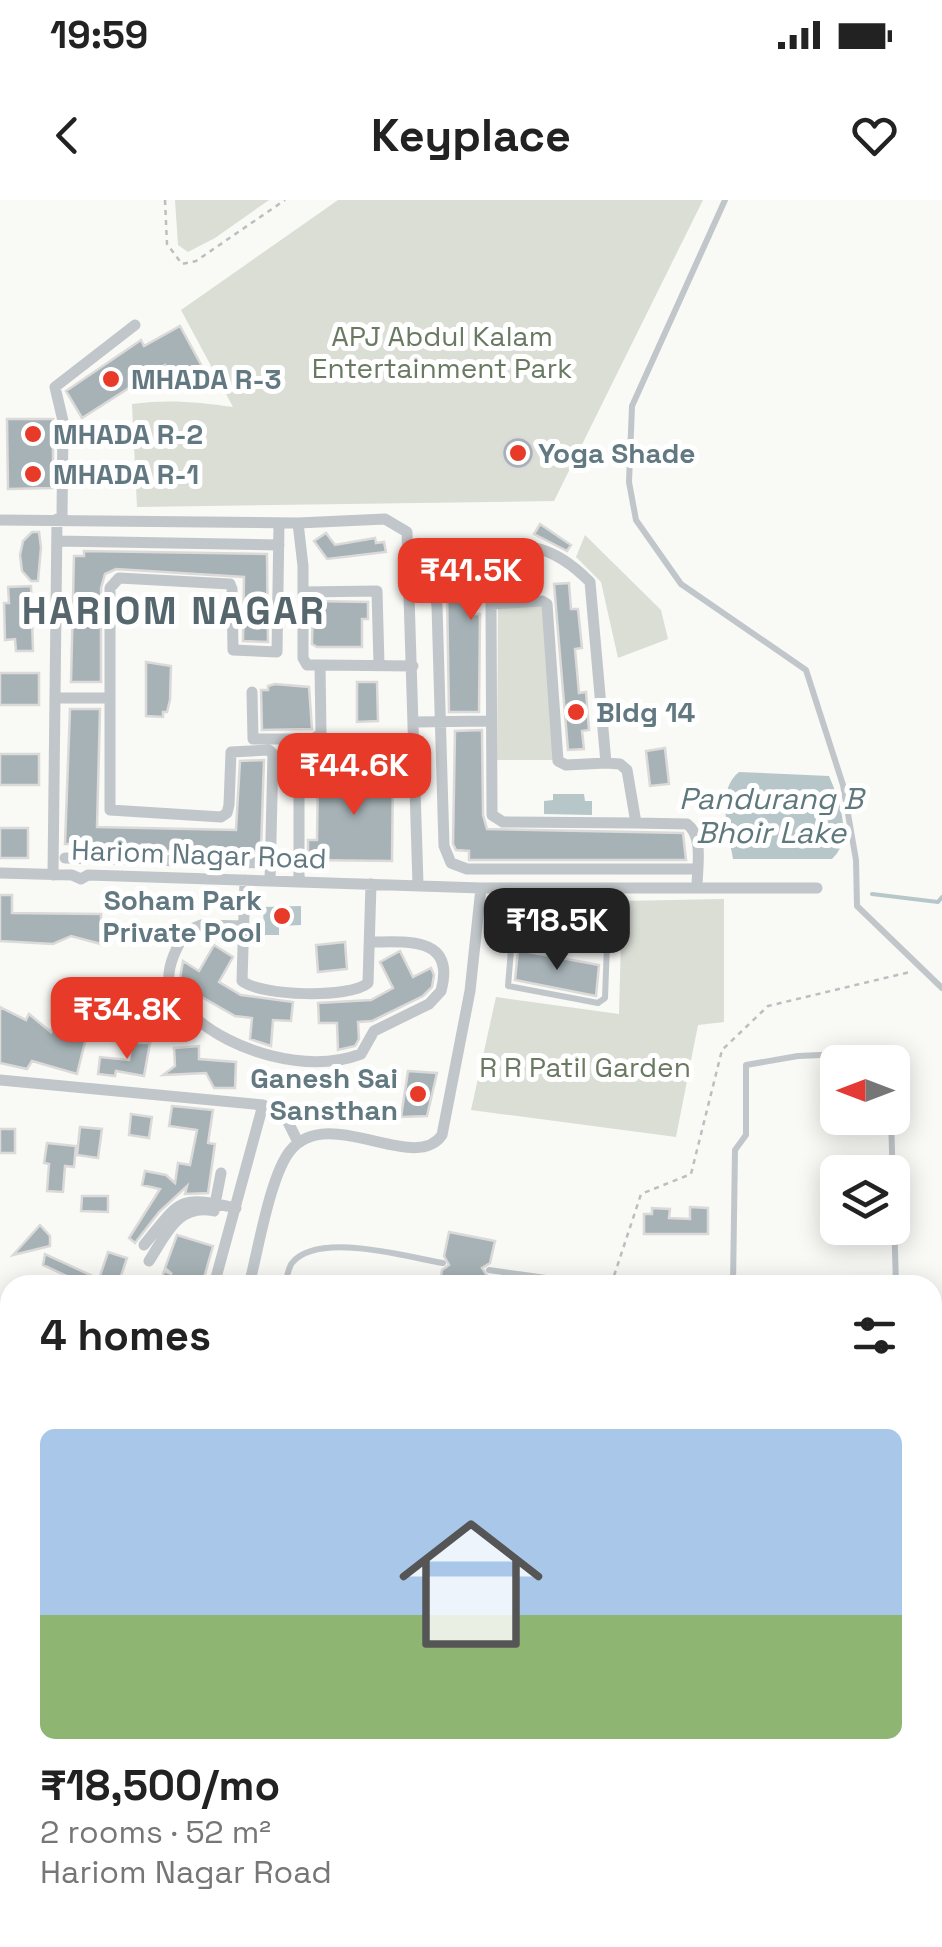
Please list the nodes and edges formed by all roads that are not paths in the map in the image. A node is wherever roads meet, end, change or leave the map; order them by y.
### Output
1 (725, 200) edge
2 (135, 325) dead end
3 (60, 519) junction
4 (0, 520) edge
5 (108, 520) junction
6 (155, 521) junction
7 (202, 522) junction
8 (242, 522) junction
9 (279, 523) junction
10 (298, 523) junction
11 (57, 541) junction
12 (108, 542) junction
13 (155, 543) junction
14 (202, 544) junction
15 (242, 544) junction
16 (279, 545) junction
17 (435, 564) junction
18 (409, 565) junction
19 (303, 592) junction
20 (320, 664) junction
21 (380, 665) junction
22 (412, 666) junction
23 (252, 692) dead end
24 (55, 698) junction
25 (109, 698) junction
26 (440, 721) junction
27 (490, 721) junction
28 (414, 722) junction
29 (415, 761) junction
30 (606, 763) junction
31 (636, 823) junction
32 (65, 858) dead end
33 (88, 858) junction
34 (154, 860) junction
35 (202, 861) junction
36 (236, 862) junction
37 (270, 863) junction
38 (697, 869) junction
39 (0, 873) edge
40 (53, 875) junction
41 (82, 875) junction
42 (154, 877) junction
43 (202, 878) junction
44 (240, 880) junction
45 (270, 881) junction
46 (298, 882) junction
47 (372, 884) junction
48 (418, 885) junction
49 (697, 887) junction
50 (481, 888) junction
51 (516, 888) junction
52 (609, 888) junction
53 (817, 888) dead end
54 (514, 910) junction
55 (608, 912) junction
56 (244, 926) junction
57 (370, 942) junction
58 (942, 988) edge
59 (820, 1055) edge
60 (0, 1080) edge
61 (262, 1105) junction
62 (892, 1135) edge
63 (298, 1142) junction
64 (221, 1172) dead end
65 (215, 1204) junction
66 (235, 1212) junction
67 (144, 1245) dead end
68 (149, 1260) dead end
69 (443, 1263) dead end
70 (489, 1270) dead end
71 (217, 1275) edge
72 (252, 1275) edge
73 (288, 1275) edge
74 (525, 1275) edge
75 (732, 1275) edge
76 (896, 1275) edge

1 - 58 lane
2 - 3 street
3 - 4 street
3 - 5 street
3 - 11 street
5 - 6 street
5 - 12 street
6 - 7 street
6 - 13 street
7 - 8 street
7 - 14 street
8 - 9 street
8 - 15 street
9 - 10 street
9 - 16 street
10 - 18 street
10 - 19 street
11 - 12 street
11 - 24 street
12 - 13 street
13 - 14 street
14 - 15 street
15 - 16 street
16 - 25 street
17 - 18 street
17 - 26 street
17 - 30 street
18 - 22 street
19 - 20 street
19 - 21 street
20 - 21 street
20 - 23 street
21 - 22 street
22 - 28 street
24 - 25 street
24 - 40 street
25 - 37 street
26 - 27 street
26 - 28 street
26 - 38 street
27 - 30 street
27 - 31 street
28 - 29 street
29 - 46 street
29 - 48 street
30 - 31 street
31 - 38 street
32 - 33 street
33 - 34 street
33 - 41 street
34 - 35 street
34 - 42 street
35 - 36 street
35 - 43 street
36 - 37 street
36 - 44 street
37 - 45 street
38 - 49 street
39 - 40 street, Hariom Nagar Road
40 - 41 street, Hariom Nagar Road
41 - 42 street, Hariom Nagar Road
42 - 43 street, Hariom Nagar Road
43 - 44 street, Hariom Nagar Road
44 - 45 street, Hariom Nagar Road
44 - 56 street
45 - 46 street, Hariom Nagar Road
46 - 47 street, Hariom Nagar Road
47 - 48 street, Hariom Nagar Road
47 - 57 street
48 - 50 street, Hariom Nagar Road
49 - 52 street, Hariom Nagar Road
49 - 53 street, Hariom Nagar Road
50 - 51 street, Hariom Nagar Road
50 - 63 street
51 - 52 street, Hariom Nagar Road
51 - 54 lane
52 - 55 lane
54 - 55 lane
54 - 55 lane
56 - 57 street
56 - 57 street
59 - 75 lane
60 - 61 street
61 - 63 street
61 - 66 street
62 - 76 lane
63 - 72 street
64 - 65 street
65 - 66 street
65 - 67 street
66 - 68 street
66 - 71 street
69 - 73 lane
70 - 74 lane

